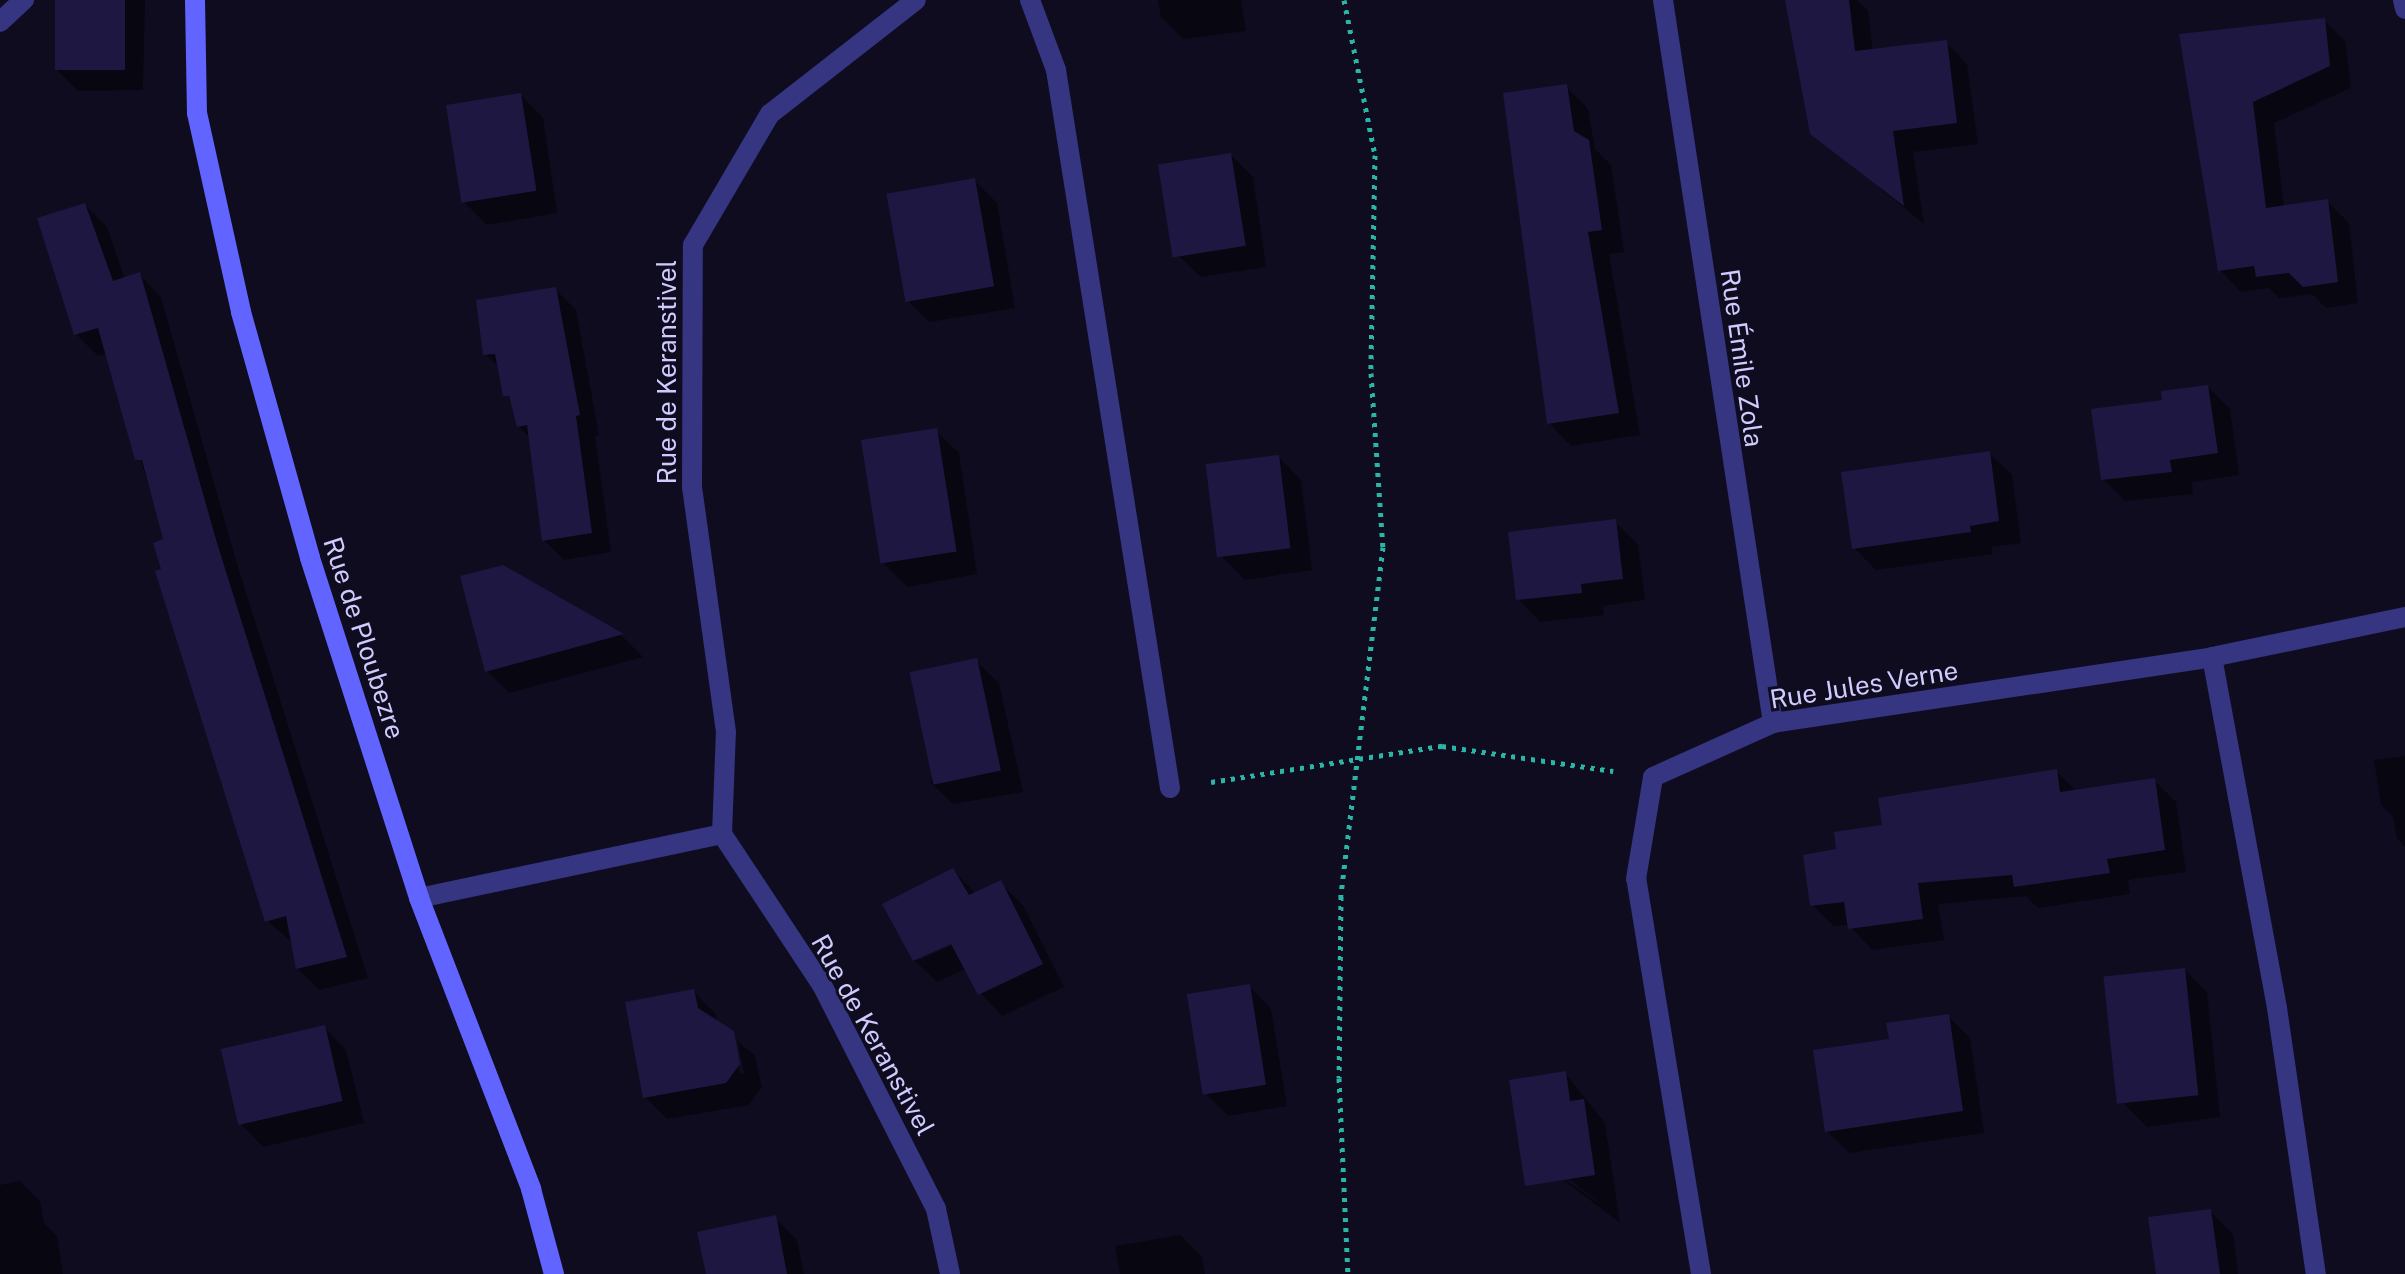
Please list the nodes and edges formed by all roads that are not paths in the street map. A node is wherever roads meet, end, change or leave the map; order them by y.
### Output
1 (24, 0) edge
2 (195, 0) edge
3 (916, 0) edge
4 (1030, 0) edge
5 (1663, 0) edge
6 (2403, 0) edge
7 (2405, 9) edge
8 (0, 22) edge
9 (2405, 617) edge
10 (2212, 657) junction
11 (1773, 723) junction
12 (1170, 788) road end
13 (722, 834) junction
14 (419, 898) junction
15 (554, 1274) edge
16 (950, 1274) edge
17 (1701, 1274) edge
18 (2316, 1274) edge

1 - 8 street
2 - 14 main road, Rue de Ploubezre
3 - 13 street, Rue de Keranstivel
4 - 12 street
5 - 11 street, Rue Émile Zola
6 - 7 street
9 - 10 street, Rue Jules Verne
10 - 11 street, Rue Jules Verne
10 - 18 street
11 - 17 street, Rue Jules Verne
13 - 14 street
13 - 16 street, Rue de Keranstivel
14 - 15 main road, Rue de Ploubezre

